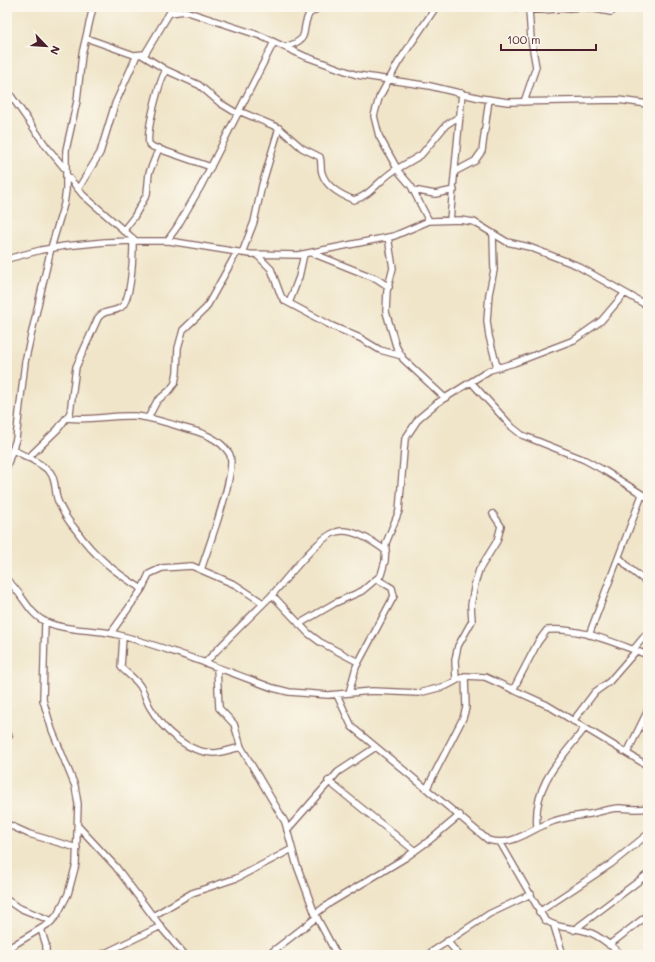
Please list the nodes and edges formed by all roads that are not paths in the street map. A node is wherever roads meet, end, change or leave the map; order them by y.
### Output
1 (93, 7) edge
2 (173, 7) edge
3 (320, 7) edge
4 (436, 7) edge
5 (513, 7) edge
6 (584, 7) edge
7 (618, 7) edge
8 (531, 9) edge
9 (170, 13) junction
10 (86, 38) junction
11 (274, 42) junction
12 (285, 47) junction
13 (139, 55) junction
14 (166, 70) junction
15 (389, 80) junction
16 (7, 90) edge
17 (462, 93) junction
18 (489, 99) junction
19 (524, 102) junction
20 (648, 104) edge
21 (238, 112) junction
22 (460, 116) junction
23 (279, 128) junction
24 (159, 148) junction
25 (211, 167) junction
26 (397, 169) junction
27 (456, 171) junction
28 (66, 172) junction
29 (78, 189) junction
30 (413, 190) junction
31 (454, 190) junction
32 (450, 220) junction
33 (429, 221) junction
34 (123, 231) junction
35 (493, 235) junction
36 (388, 238) junction
37 (134, 241) junction
38 (167, 241) junction
39 (51, 248) junction
40 (240, 252) junction
41 (312, 253) junction
42 (304, 254) junction
43 (258, 255) junction
44 (7, 260) edge
45 (389, 287) junction
46 (624, 293) junction
47 (289, 303) junction
48 (648, 306) edge
49 (402, 356) junction
50 (497, 367) junction
51 (472, 382) junction
52 (445, 398) junction
53 (67, 418) junction
54 (148, 418) junction
55 (10, 454) edge
56 (28, 458) junction
57 (7, 466) edge
58 (642, 495) junction
59 (648, 498) edge
60 (493, 514) dead end
61 (386, 551) junction
62 (619, 557) junction
63 (201, 570) junction
64 (377, 579) junction
65 (7, 580) edge
66 (648, 583) edge
67 (142, 589) junction
68 (271, 596) junction
69 (263, 604) junction
70 (45, 622) junction
71 (299, 624) junction
72 (648, 632) edge
73 (111, 633) junction
74 (589, 635) junction
75 (123, 637) junction
76 (635, 651) junction
77 (648, 655) edge
78 (358, 662) junction
79 (205, 663) junction
80 (217, 668) junction
81 (465, 676) junction
82 (456, 680) junction
83 (513, 690) junction
84 (349, 693) junction
85 (338, 695) junction
86 (648, 710) edge
87 (573, 721) junction
88 (585, 728) junction
89 (241, 747) junction
90 (376, 747) junction
91 (627, 753) junction
92 (648, 766) edge
93 (328, 781) junction
94 (427, 788) junction
95 (648, 808) edge
96 (460, 815) junction
97 (7, 824) edge
98 (78, 826) junction
99 (537, 827) junction
100 (287, 830) junction
101 (648, 834) edge
102 (500, 842) junction
103 (77, 848) junction
104 (292, 849) junction
105 (414, 851) junction
106 (648, 874) edge
107 (531, 894) junction
108 (7, 900) edge
109 (539, 912) junction
110 (648, 915) edge
111 (153, 916) junction
112 (316, 916) junction
113 (52, 921) junction
114 (161, 926) junction
115 (554, 926) junction
116 (41, 929) junction
117 (574, 930) junction
118 (447, 940) junction
119 (609, 945) junction
120 (7, 949) edge
121 (46, 955) edge
122 (101, 955) edge
123 (185, 955) edge
124 (268, 955) edge
125 (337, 955) edge
126 (427, 955) edge
127 (459, 955) edge
128 (563, 955) edge
129 (622, 955) edge

1 - 10 street
2 - 9 street
3 - 12 street
4 - 15 street
5 - 8 street
6 - 7 street
6 - 8 street
8 - 19 street
9 - 11 street
9 - 13 street
10 - 13 street
10 - 28 street
11 - 12 street
11 - 21 street
12 - 15 street
13 - 14 street
13 - 29 street
14 - 21 street
14 - 24 street
15 - 17 street
15 - 26 street
16 - 28 street
17 - 18 street
17 - 22 street
18 - 19 street
18 - 27 street
19 - 20 street
21 - 23 street
21 - 25 street
22 - 26 street
22 - 27 street
23 - 26 street
23 - 40 street
24 - 25 street
24 - 34 street
25 - 38 street
26 - 30 street
27 - 31 street
28 - 29 street
28 - 39 street
29 - 34 street
30 - 31 street
30 - 33 street
31 - 32 street
32 - 33 street
32 - 35 street
33 - 36 street
34 - 37 street
35 - 46 street
35 - 50 street
36 - 41 street
36 - 45 street
37 - 38 street
37 - 39 street
37 - 53 street
38 - 40 street
39 - 44 street
39 - 55 street
40 - 43 street
40 - 54 street
41 - 42 street
41 - 45 street
42 - 43 street
42 - 47 street
43 - 47 street
45 - 49 street
46 - 48 street
46 - 50 street
47 - 49 street
49 - 52 street
50 - 51 street
51 - 52 street
51 - 58 street
52 - 61 street
53 - 54 street
53 - 56 street
54 - 63 street
55 - 56 street
55 - 57 street
56 - 67 street
58 - 59 street
58 - 62 street
60 - 82 street
61 - 64 street
61 - 68 street
62 - 66 street
62 - 74 street
63 - 67 street
63 - 69 street
64 - 71 street
64 - 78 street
65 - 70 street
67 - 73 street
68 - 69 street
68 - 71 street
69 - 79 street
70 - 73 street
70 - 98 street
71 - 78 street
72 - 76 street
73 - 75 street
74 - 76 street
74 - 83 street
75 - 79 street
75 - 89 street
76 - 77 street
76 - 87 street
78 - 84 street
79 - 80 street
80 - 85 street
80 - 89 street
81 - 82 street
81 - 83 street
81 - 94 street
82 - 84 street
83 - 87 street
84 - 85 street
85 - 90 street
86 - 91 street
87 - 88 street
88 - 91 street
88 - 99 street
89 - 100 street
90 - 93 street
90 - 94 street
91 - 92 street
93 - 100 street
93 - 105 street
94 - 96 street
95 - 99 street
96 - 102 street
96 - 105 street
97 - 103 street
98 - 103 street
98 - 111 street
99 - 102 street
100 - 104 street
101 - 109 street
102 - 107 street
103 - 113 street
104 - 111 street
104 - 112 street
105 - 112 street
106 - 117 street
107 - 109 street
107 - 118 street
108 - 113 street
109 - 115 street
110 - 119 street
111 - 114 street
112 - 124 street
112 - 125 street
113 - 116 street
114 - 122 street
114 - 123 street
115 - 117 street
115 - 128 street
116 - 120 street
116 - 121 street
117 - 119 street
118 - 126 street
118 - 127 street
119 - 129 street

